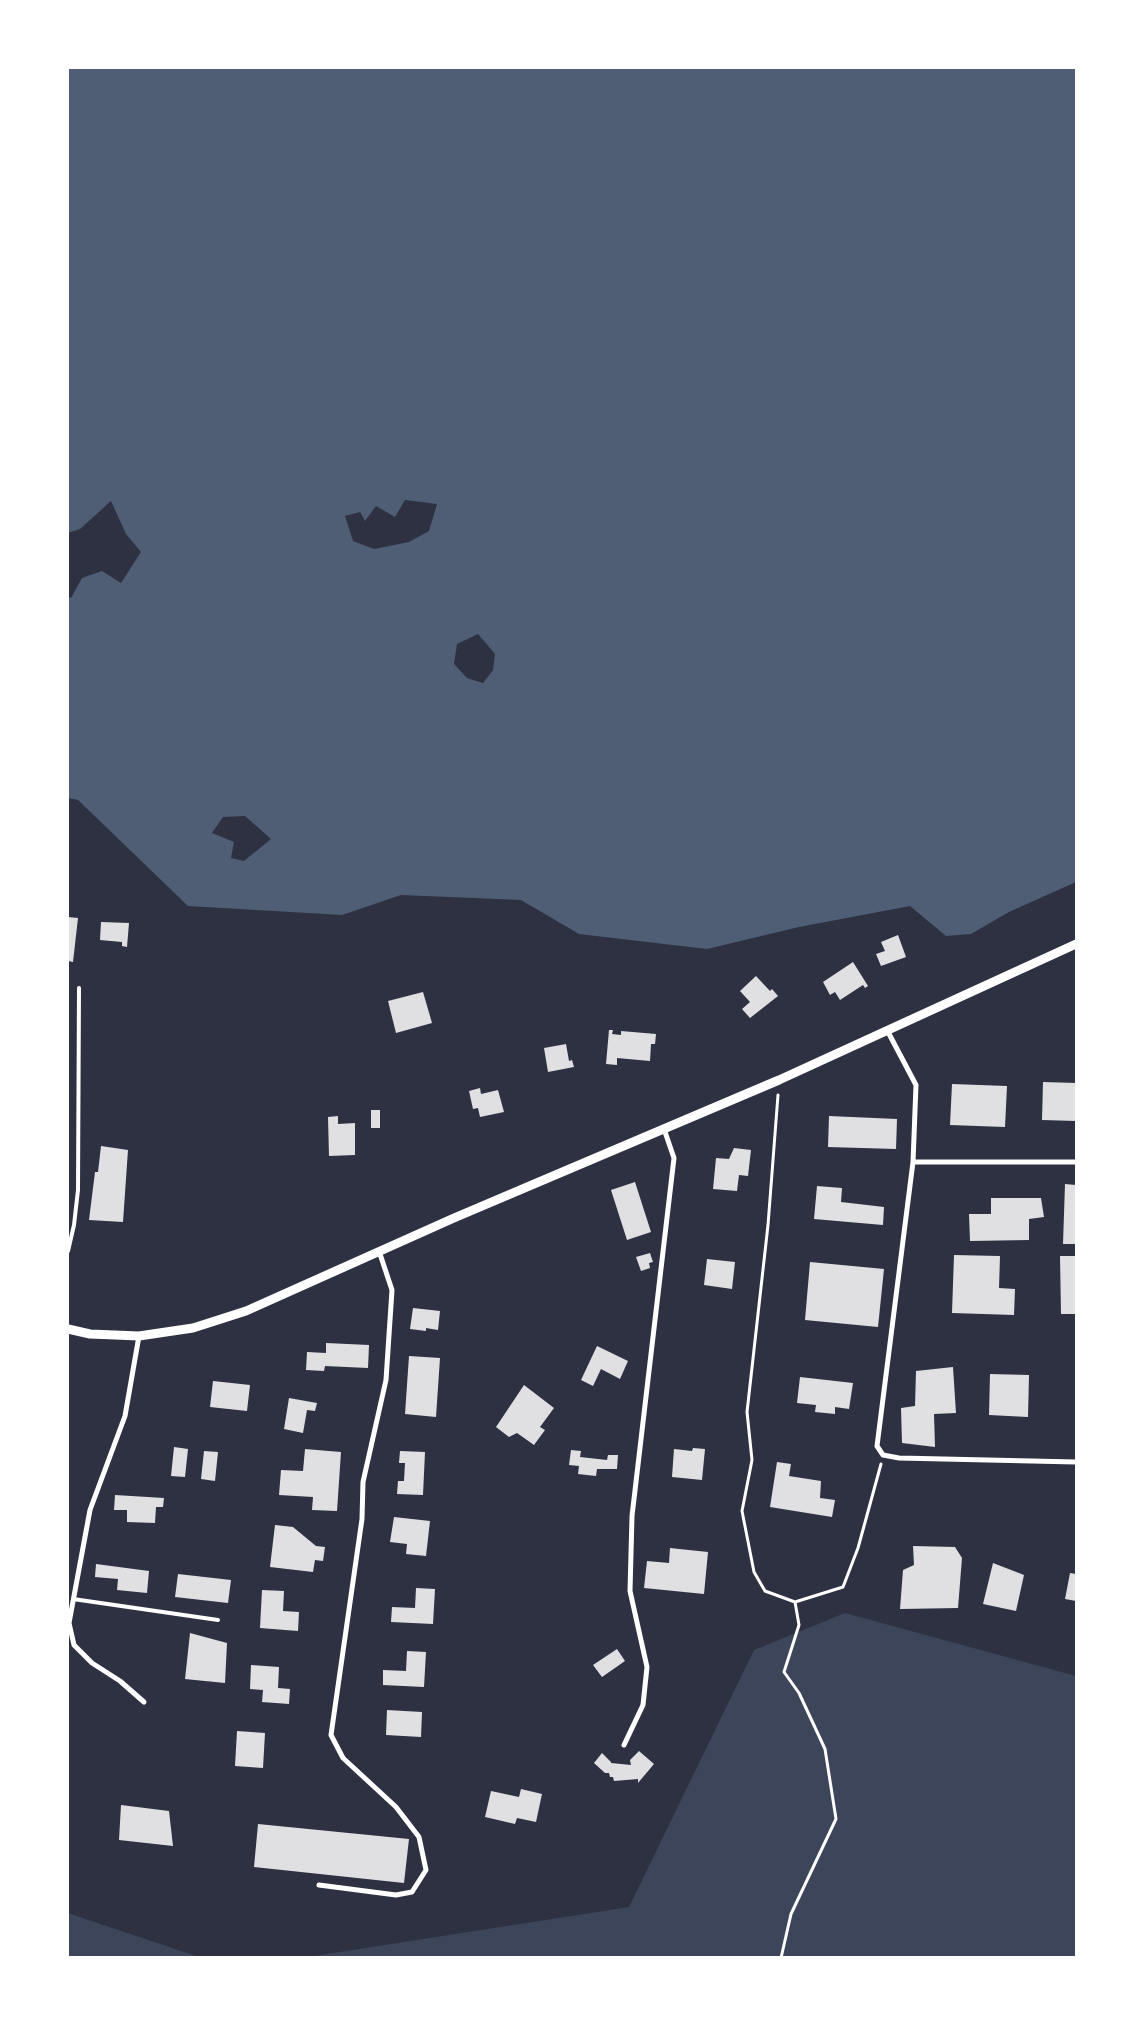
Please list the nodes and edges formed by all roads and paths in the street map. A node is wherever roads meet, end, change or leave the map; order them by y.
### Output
1 (1076, 944) edge
2 (79, 988) dead end
3 (887, 1030) junction
4 (779, 1080) junction
5 (664, 1129) junction
6 (913, 1162) junction
7 (1076, 1162) edge
8 (68, 1251) edge
9 (379, 1251) junction
10 (68, 1329) edge
11 (139, 1336) junction
12 (883, 1455) junction
13 (1076, 1462) edge
14 (73, 1599) junction
15 (795, 1602) junction
16 (218, 1620) dead end
17 (144, 1702) dead end
18 (624, 1745) dead end
19 (319, 1885) dead end
20 (781, 1958) edge

1 - 3 street
2 - 8 lane
3 - 4 street
3 - 6 street
4 - 5 street
4 - 15 path
5 - 9 street
5 - 18 street
6 - 7 street
6 - 12 street
9 - 11 street
9 - 19 street
10 - 11 street
11 - 14 street
12 - 13 street
12 - 15 path
14 - 16 lane
14 - 17 street
15 - 20 path

